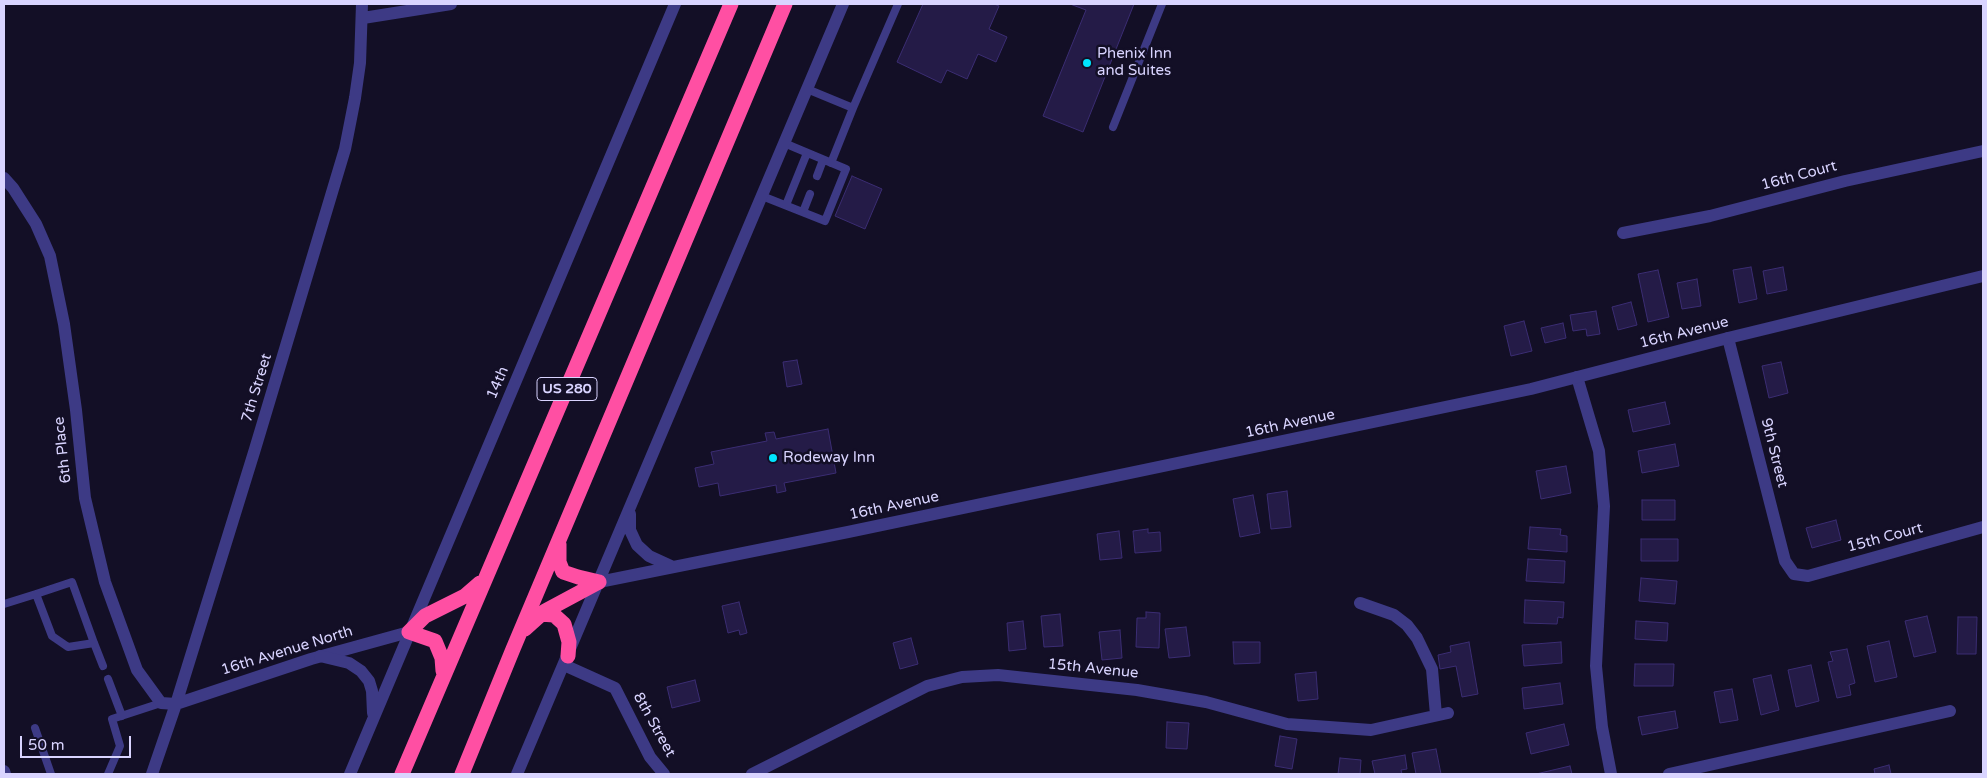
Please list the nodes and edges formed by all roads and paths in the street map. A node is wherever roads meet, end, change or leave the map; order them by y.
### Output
1 (362, 4) edge
2 (451, 4) edge
3 (675, 4) edge
4 (731, 4) edge
5 (785, 4) edge
6 (843, 4) edge
7 (898, 4) edge
8 (1162, 4) edge
9 (363, 18) junction
10 (807, 89) junction
11 (854, 108) junction
12 (1112, 127) dead end
13 (784, 143) junction
14 (1983, 151) edge
15 (807, 153) junction
16 (827, 161) junction
17 (817, 176) dead end
18 (4, 178) edge
19 (810, 194) dead end
20 (762, 196) junction
21 (786, 205) junction
22 (803, 212) junction
23 (1623, 233) dead end
24 (1983, 276) edge
25 (1728, 338) junction
26 (1577, 377) junction
27 (632, 504) junction
28 (1983, 527) edge
29 (560, 537) junction
30 (673, 567) junction
31 (1794, 574) joint
32 (485, 578) junction
33 (599, 582) junction
34 (36, 594) junction
35 (1360, 603) dead end
36 (4, 604) edge
37 (540, 614) junction
38 (409, 632) junction
39 (518, 636) junction
40 (94, 643) junction
41 (320, 656) junction
42 (566, 660) junction
43 (103, 666) dead end
44 (442, 678) junction
45 (108, 679) dead end
46 (160, 703) junction
47 (176, 704) junction
48 (1950, 711) dead end
49 (122, 716) junction
50 (372, 721) junction
51 (35, 728) dead end
52 (51, 774) edge
53 (108, 774) edge
54 (152, 774) edge
55 (350, 774) edge
56 (402, 774) edge
57 (462, 774) edge
58 (517, 774) edge
59 (664, 774) edge
60 (752, 774) edge
61 (1611, 774) edge
62 (1669, 774) edge

1 - 9 street, 7th Street
2 - 9 street
3 - 38 street, 14th
4 - 32 highway, US 280
5 - 29 highway, US 280
6 - 10 street
7 - 11 lane
8 - 12 lane
9 - 47 street, 7th Street
10 - 11 lane
10 - 13 street
11 - 16 lane
13 - 15 lane
13 - 20 street
14 - 23 street, 16th Court
15 - 16 lane
15 - 21 lane
16 - 17 lane
16 - 22 lane
18 - 46 street, 6th Place
19 - 22 lane
20 - 21 lane
20 - 27 street
21 - 22 lane
24 - 25 street, 16th Avenue
25 - 26 street, 16th Avenue
25 - 31 street, 9th Street
26 - 30 street, 16th Avenue
26 - 61 street
27 - 30 street
27 - 33 street
28 - 31 street, 15th Court
29 - 33 highway
29 - 39 highway, US 280
30 - 33 street, 16th Avenue
32 - 38 highway
32 - 44 highway, US 280
33 - 37 highway
33 - 42 street
34 - 36 lane
34 - 40 lane
34 - 40 lane
35 - 60 street, 15th Avenue
37 - 39 highway
37 - 42 highway
38 - 41 street, 16th Avenue North
38 - 44 highway
38 - 50 street, 14th
39 - 57 highway, US 280
40 - 43 lane
41 - 47 street, 16th Avenue North
41 - 50 street
42 - 58 street
42 - 59 street, 8th Street
44 - 56 highway, US 280
45 - 49 lane
46 - 47 street
46 - 49 lane
47 - 54 street, 7th Street
48 - 62 street
49 - 53 lane
50 - 55 street, 14th
51 - 52 lane

